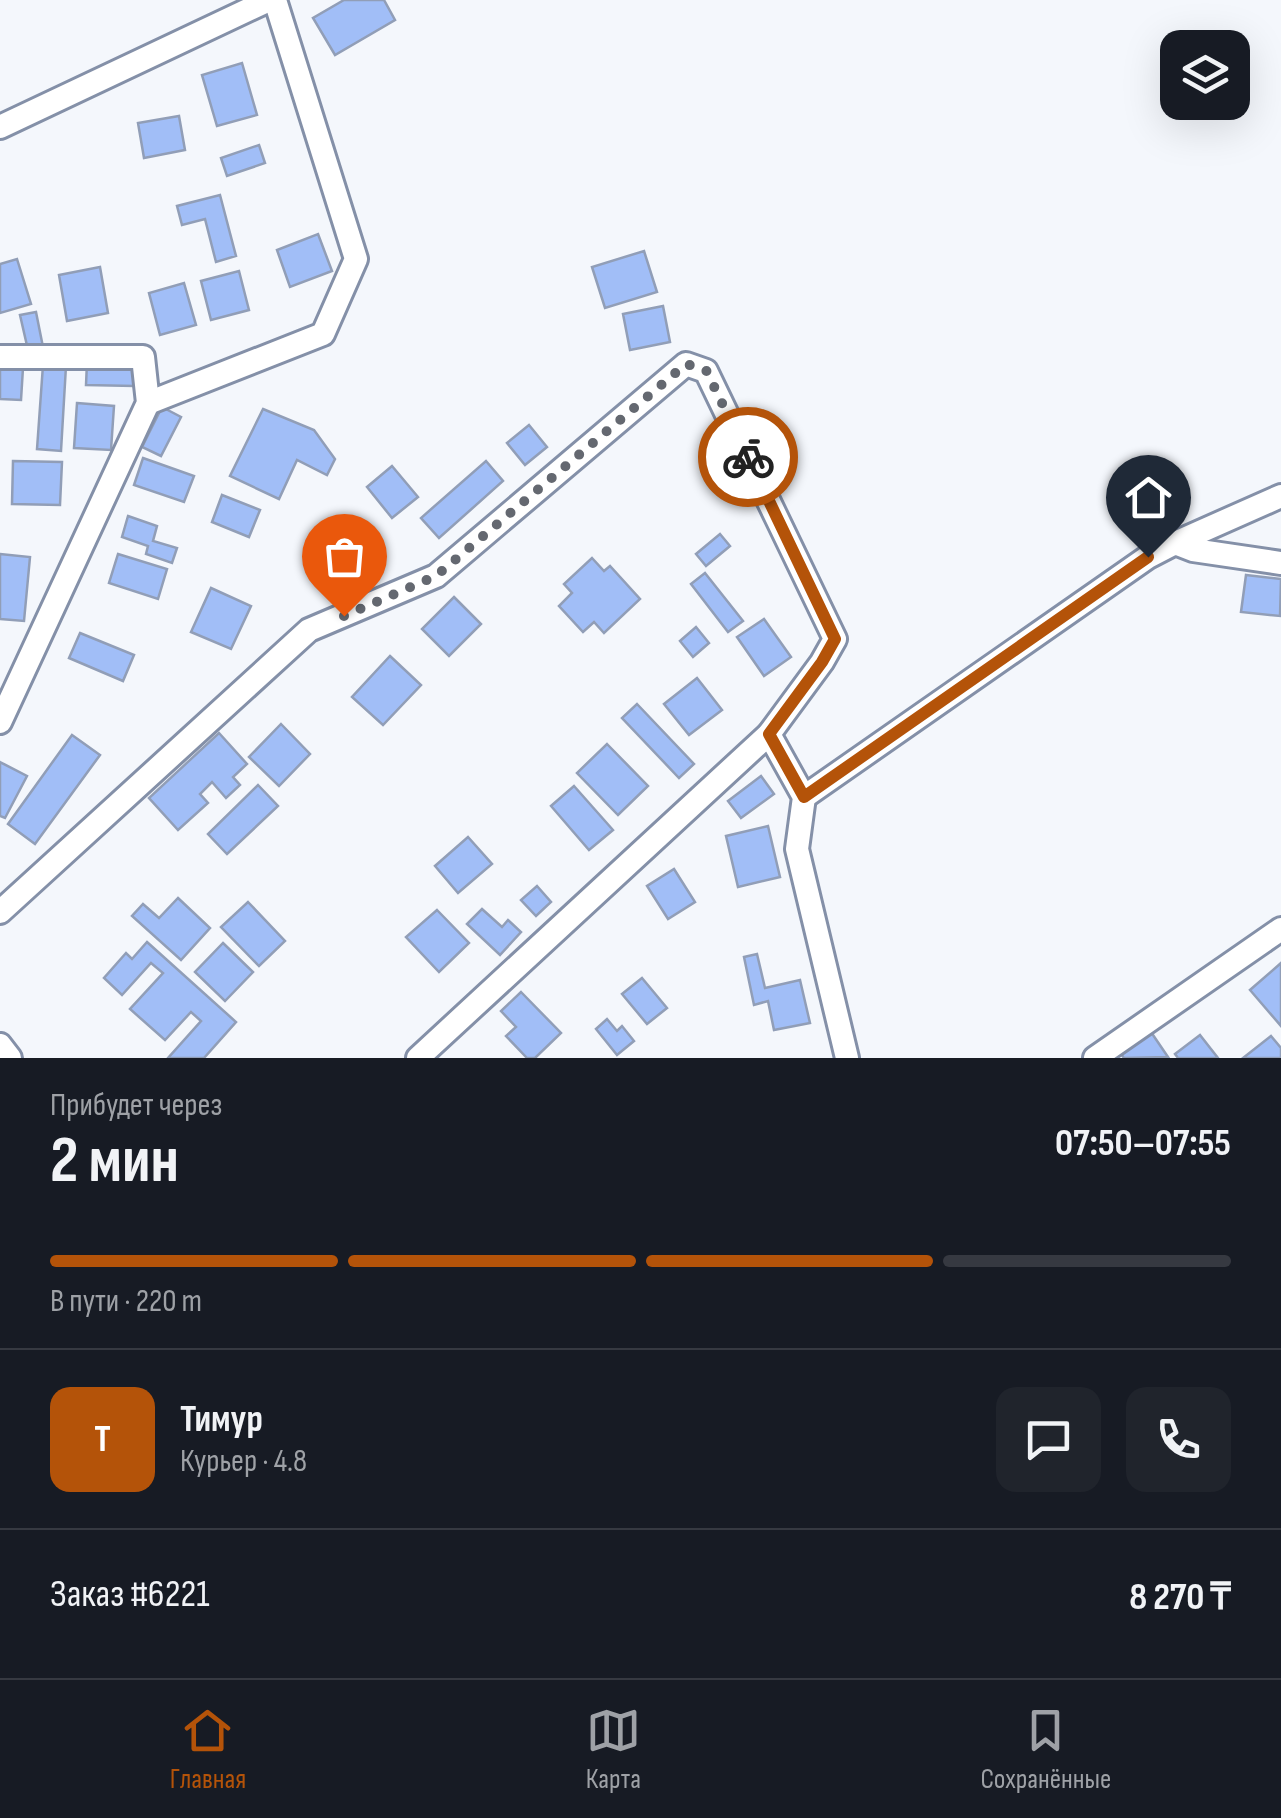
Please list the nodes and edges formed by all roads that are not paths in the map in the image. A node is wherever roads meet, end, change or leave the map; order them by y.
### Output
1 (272, 0) edge
2 (0, 126) edge
3 (0, 357) edge
4 (148, 403) junction
5 (1281, 496) edge
6 (1175, 543) junction
7 (1281, 563) edge
8 (12, 670) edge
9 (0, 722) edge
10 (769, 734) junction
11 (804, 797) junction
12 (0, 912) edge
13 (1281, 929) edge
14 (0, 1044) edge
15 (10, 1058) edge
16 (418, 1058) edge
17 (848, 1058) edge
18 (1096, 1058) edge

1 - 2 street
1 - 4 street
3 - 4 street
4 - 8 street
5 - 6 street
6 - 7 street
6 - 11 street
8 - 9 street
10 - 11 street
10 - 12 street
10 - 16 street
11 - 17 street
13 - 18 street
14 - 15 street

